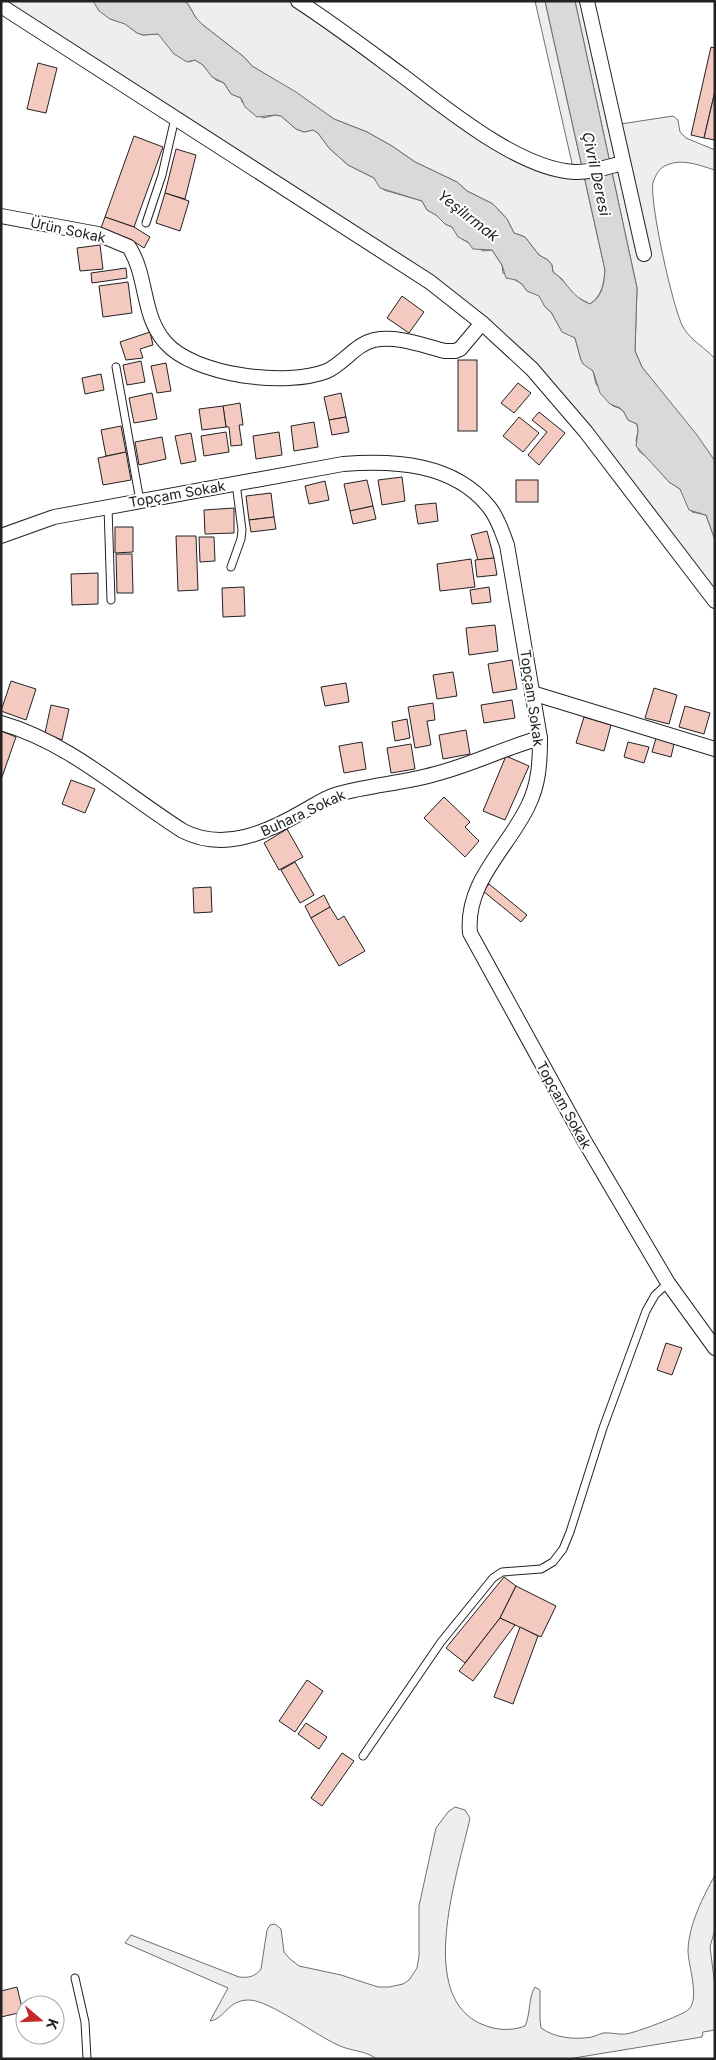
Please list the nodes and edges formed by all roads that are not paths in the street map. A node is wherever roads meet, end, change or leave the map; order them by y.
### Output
1 (298, 1) edge
2 (587, 1) edge
3 (1, 6) edge
4 (176, 118) junction
5 (617, 165) junction
6 (1, 216) edge
7 (146, 223) dead end
8 (644, 254) dead end
9 (482, 323) junction
10 (116, 367) dead end
11 (236, 483) junction
12 (140, 501) junction
13 (108, 507) junction
14 (1, 536) edge
15 (231, 567) dead end
16 (111, 600) dead end
17 (715, 601) edge
18 (532, 693) junction
19 (1, 723) edge
20 (540, 738) junction
21 (715, 749) edge
22 (668, 1283) junction
23 (715, 1348) edge
24 (363, 1756) dead end
25 (75, 1978) dead end
26 (88, 2059) edge

1 - 5 street
2 - 5 street
3 - 4 street
4 - 7 lane
4 - 9 street
5 - 8 street
6 - 9 street, Ürün Sokak
9 - 17 street
10 - 12 lane
11 - 12 street, Topçam Sokak
11 - 15 lane
11 - 18 street, Topçam Sokak
12 - 13 street, Topçam Sokak
13 - 14 street, Topçam Sokak
13 - 16 lane
18 - 20 street, Topçam Sokak
18 - 21 street
19 - 20 street, Buhara Sokak
20 - 22 street, Topçam Sokak
22 - 23 street, Topçam Sokak
22 - 24 lane
25 - 26 lane

